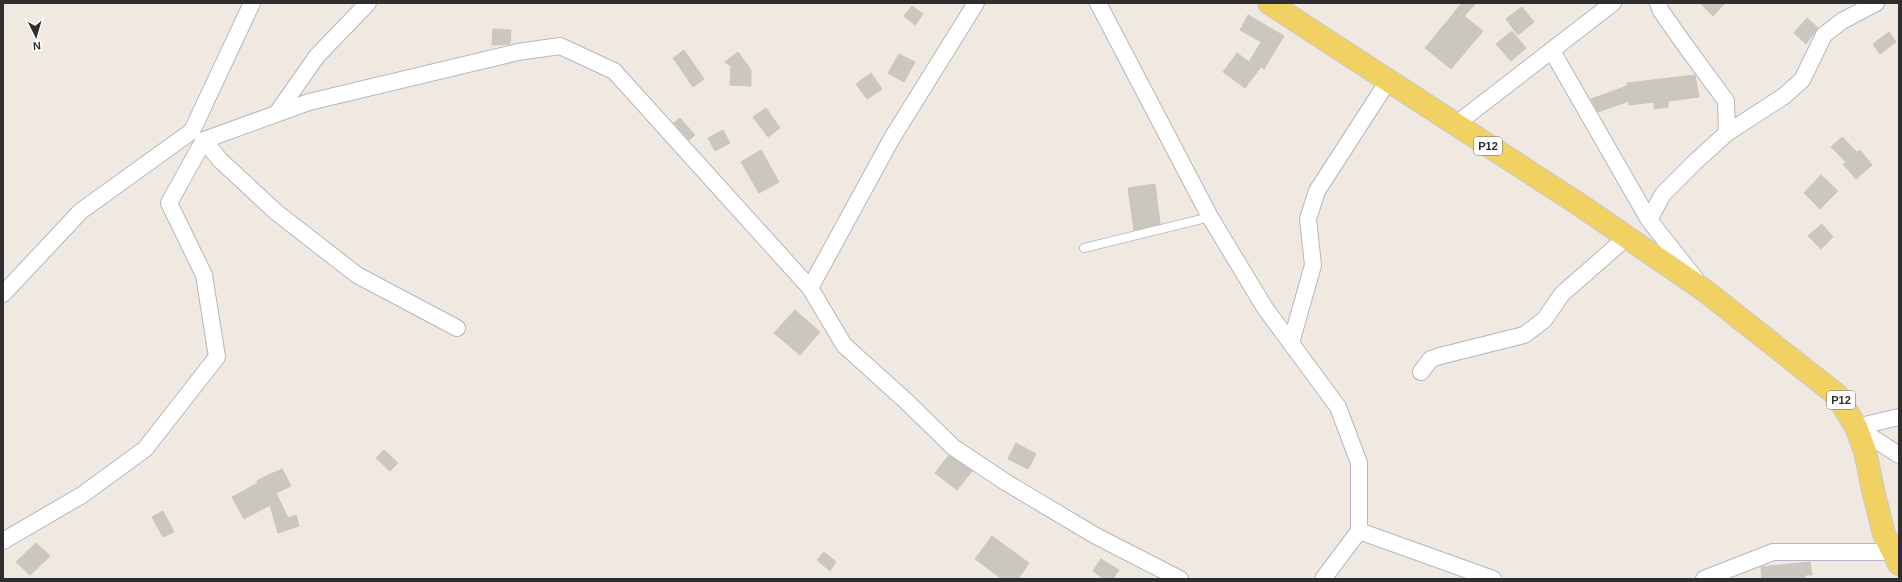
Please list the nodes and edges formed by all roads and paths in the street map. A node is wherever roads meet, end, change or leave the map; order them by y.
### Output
1 (252, 3) edge
2 (368, 3) edge
3 (976, 3) edge
4 (1098, 3) edge
5 (1269, 3) edge
6 (1613, 3) edge
7 (1658, 3) edge
8 (1876, 3) edge
9 (1552, 51) junction
10 (1388, 81) junction
11 (277, 113) junction
12 (1455, 125) junction
13 (1727, 133) junction
14 (204, 140) junction
15 (1210, 217) junction
16 (1649, 220) junction
17 (1627, 237) junction
18 (1084, 248) dead end
19 (810, 288) junction
20 (1704, 290) junction
21 (3, 294) edge
22 (457, 328) dead end
23 (1291, 343) junction
24 (1421, 372) dead end
25 (1899, 417) edge
26 (1856, 427) junction
27 (1899, 455) edge
28 (1359, 532) junction
29 (3, 541) edge
30 (1897, 553) edge
31 (1180, 579) edge
32 (1323, 579) edge
33 (1493, 579) edge
34 (1704, 579) edge

1 - 21 street
2 - 11 street
3 - 19 street
4 - 15 street
5 - 10 main road, P12
6 - 9 street
7 - 13 street
8 - 13 street
9 - 12 street
9 - 16 street
10 - 12 main road, P12
10 - 23 street
11 - 14 street
11 - 19 street
12 - 17 main road, P12
13 - 16 street
14 - 22 street
14 - 29 street
15 - 18 lane
15 - 23 street
16 - 20 street
17 - 20 main road, P12
17 - 24 street
19 - 31 street
20 - 26 main road, P12
23 - 28 street
25 - 26 street
26 - 27 street
26 - 30 main road, P12
28 - 32 street
28 - 33 street
30 - 34 street

